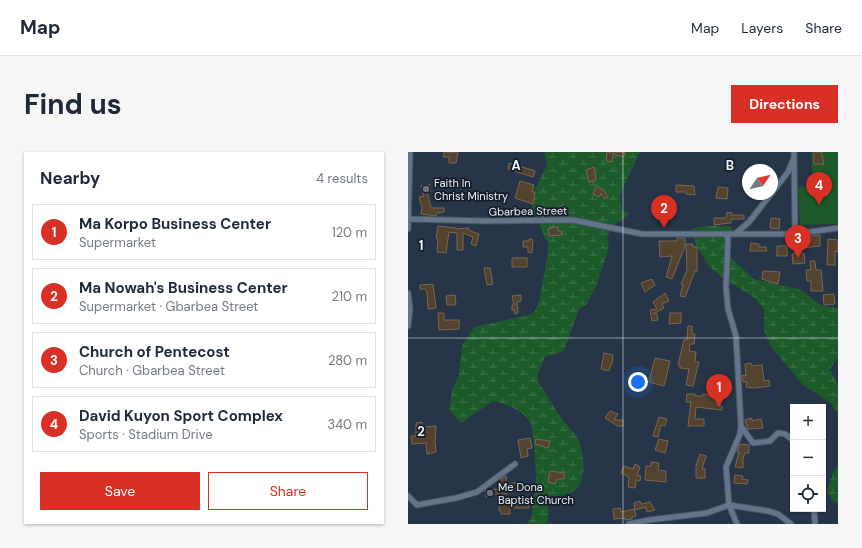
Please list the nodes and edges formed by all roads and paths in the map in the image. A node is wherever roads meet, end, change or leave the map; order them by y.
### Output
1 (410, 152) edge
2 (794, 154) edge
3 (778, 184) edge
4 (766, 200) edge
5 (408, 219) edge
6 (838, 228) edge
7 (408, 229) edge
8 (726, 234) junction
9 (735, 234) junction
10 (795, 234) junction
11 (408, 293) edge
12 (408, 326) edge
13 (741, 426) junction
14 (790, 438) edge
15 (515, 464) dead end
16 (408, 496) edge
17 (729, 505) junction
18 (814, 512) edge
19 (629, 524) edge
20 (737, 524) edge
21 (791, 524) edge
22 (815, 524) edge

1 - 5 street
2 - 3 street
2 - 10 street
4 - 9 street
5 - 7 street
5 - 8 street, Gbarbea Street
6 - 10 street, Gbarbea Street
8 - 9 street, Gbarbea Street
8 - 13 street
9 - 10 street, Gbarbea Street
11 - 12 street
13 - 14 street
13 - 17 street
15 - 16 street
17 - 19 street
17 - 20 street
17 - 21 street
18 - 22 street

